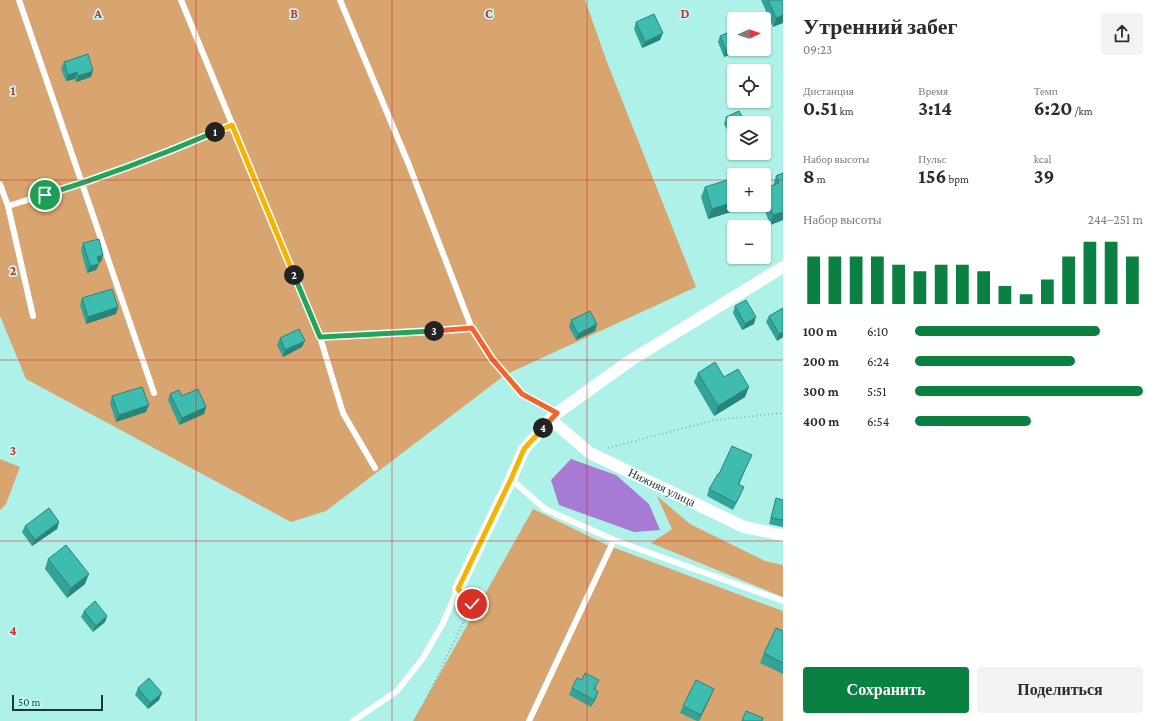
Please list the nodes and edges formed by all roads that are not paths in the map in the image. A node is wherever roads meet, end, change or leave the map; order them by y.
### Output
1 (19, 0) edge
2 (181, 0) edge
3 (340, 0) edge
4 (232, 125) junction
5 (82, 183) junction
6 (0, 184) edge
7 (8, 206) junction
8 (783, 267) edge
9 (33, 316) dead end
10 (472, 328) junction
11 (320, 337) junction
12 (154, 393) dead end
13 (554, 416) junction
14 (376, 468) dead end
15 (511, 479) junction
16 (783, 535) edge
17 (614, 540) junction
18 (458, 589) joint
19 (783, 601) edge
20 (353, 721) edge
21 (529, 721) edge

1 - 5 lane
2 - 4 lane
3 - 10 lane
4 - 5 lane
4 - 11 lane
5 - 7 lane
5 - 12 lane
6 - 7 lane
7 - 9 lane
8 - 13 street
10 - 11 lane
10 - 13 lane
11 - 14 lane
13 - 15 street
13 - 16 street, Нижняя улица
15 - 17 lane
15 - 18 street
17 - 19 lane
17 - 21 lane
18 - 20 lane

